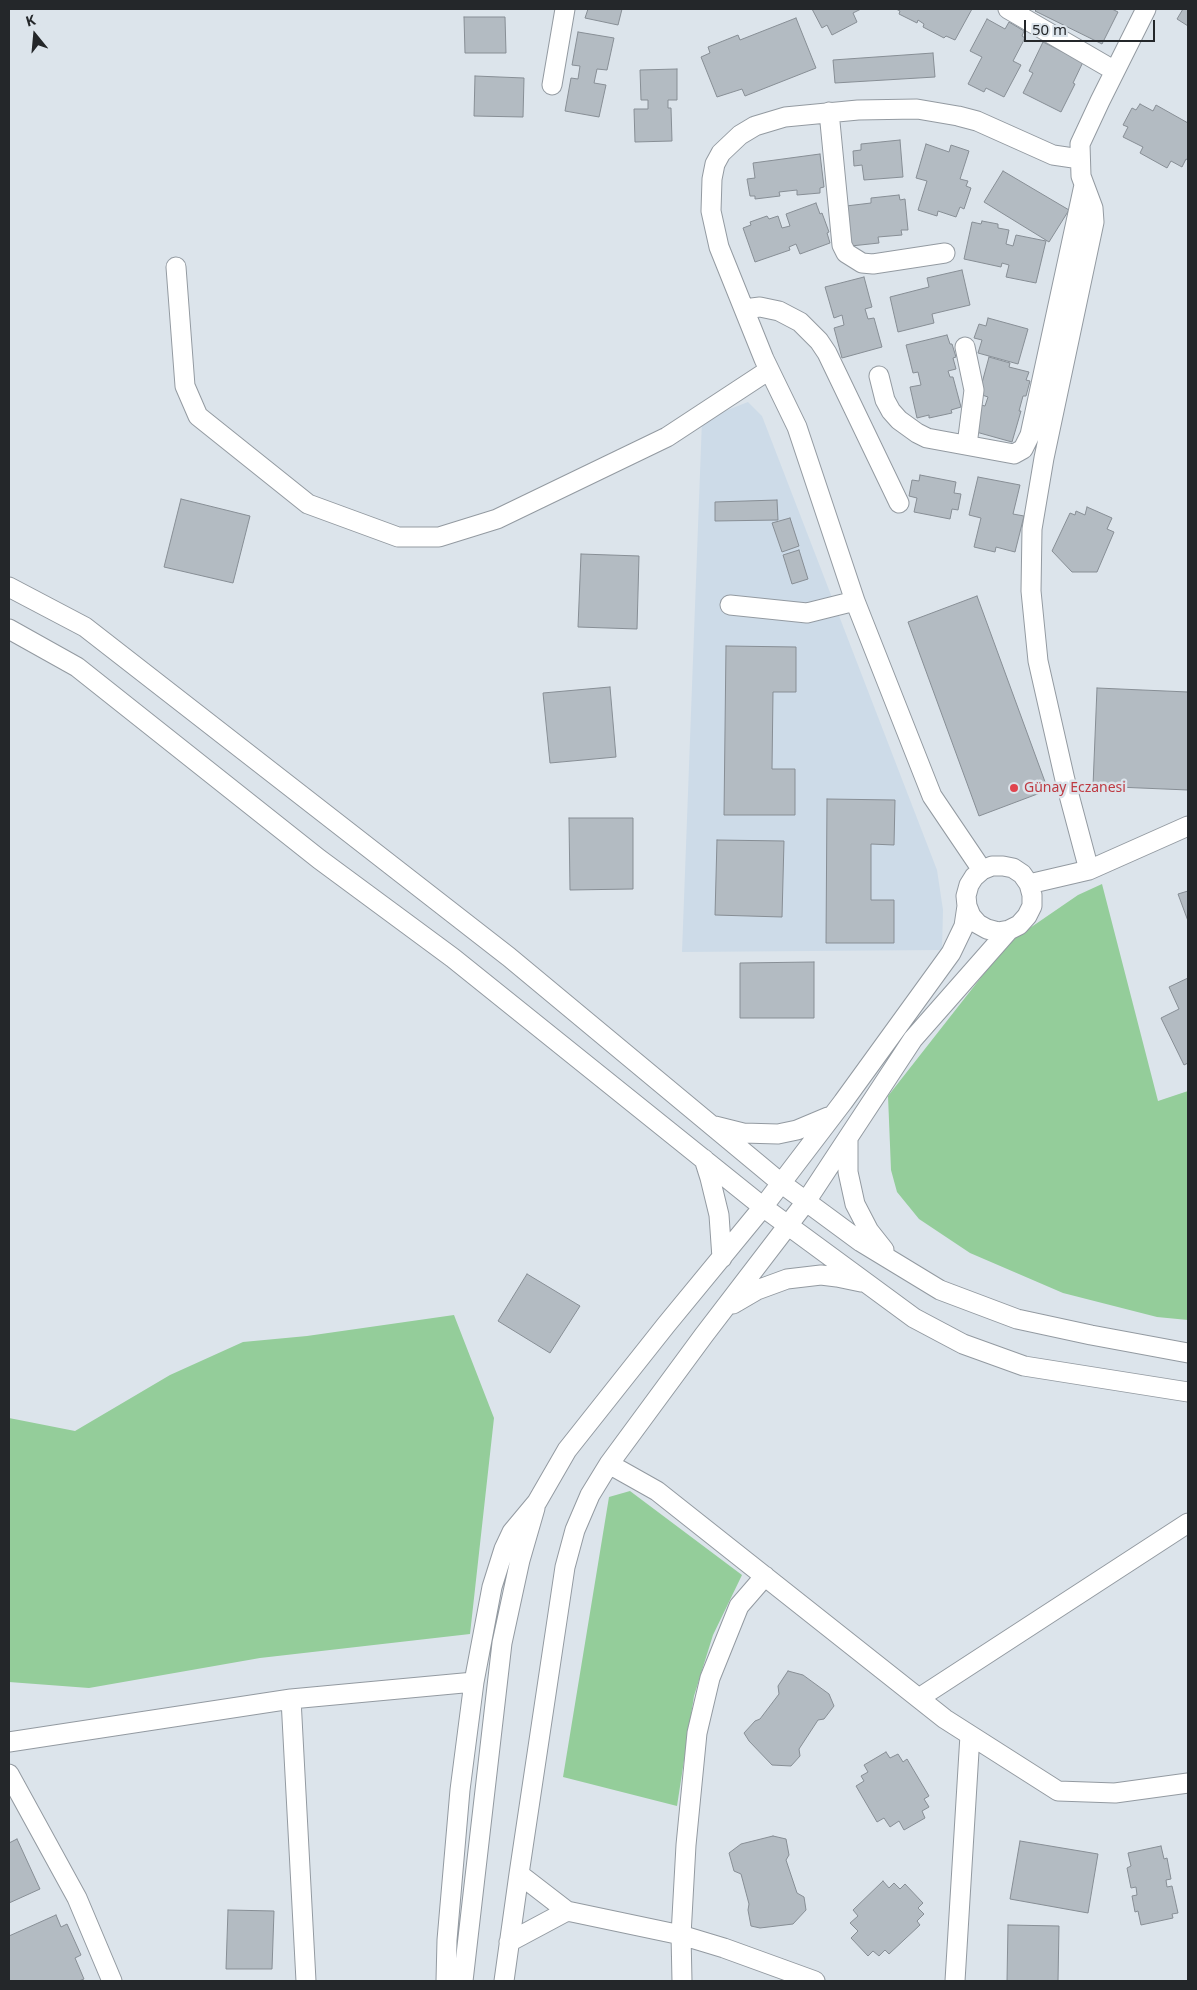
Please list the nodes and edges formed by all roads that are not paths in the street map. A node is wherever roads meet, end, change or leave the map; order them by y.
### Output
1 (565, 9) edge
2 (1008, 9) edge
3 (1146, 9) edge
4 (1115, 71) junction
5 (552, 85) dead end
6 (829, 112) junction
7 (1080, 159) junction
8 (1084, 185) junction
9 (946, 253) dead end
10 (176, 267) dead end
11 (744, 309) junction
12 (965, 347) dead end
13 (769, 370) junction
14 (879, 376) dead end
15 (966, 445) junction
16 (899, 504) dead end
17 (9, 587) edge
18 (855, 601) junction
19 (730, 605) dead end
20 (9, 629) edge
21 (1188, 826) edge
22 (982, 870) junction
23 (1089, 870) junction
24 (1029, 884) junction
25 (967, 906) junction
26 (1009, 930) junction
27 (832, 1116) junction
28 (708, 1123) junction
29 (848, 1139) junction
30 (704, 1159) junction
31 (781, 1183) junction
32 (805, 1203) junction
33 (763, 1207) junction
34 (788, 1226) junction
35 (722, 1258) junction
36 (901, 1266) junction
37 (870, 1285) junction
38 (717, 1318) junction
39 (1188, 1353) edge
40 (1188, 1392) edge
41 (608, 1464) junction
42 (537, 1502) junction
43 (1188, 1524) edge
44 (765, 1576) junction
45 (474, 1682) junction
46 (919, 1698) junction
47 (291, 1699) junction
48 (970, 1735) junction
49 (9, 1742) edge
50 (9, 1774) edge
51 (1188, 1783) edge
52 (518, 1874) junction
53 (568, 1911) junction
54 (681, 1935) junction
55 (509, 1942) junction
56 (112, 1981) edge
57 (306, 1981) edge
58 (446, 1981) edge
59 (463, 1981) edge
60 (504, 1981) edge
61 (682, 1981) edge
62 (815, 1981) edge
63 (955, 1981) edge

1 - 5 street
2 - 4 street
3 - 4 street
4 - 7 street
6 - 7 street
6 - 9 street
6 - 11 street
7 - 8 street
8 - 15 street
8 - 23 street
10 - 13 street
11 - 13 street
11 - 16 street
12 - 15 street
13 - 18 street
14 - 15 street
17 - 28 street
18 - 19 street
18 - 22 street
20 - 30 street
21 - 23 street
22 - 24 street
22 - 25 street
23 - 24 street
24 - 26 street
25 - 26 street
25 - 27 street
26 - 29 street
27 - 28 street
27 - 31 street
28 - 31 street
29 - 32 street
29 - 36 street
30 - 33 street
30 - 35 street
31 - 32 street
31 - 33 street
32 - 34 street
32 - 36 street
33 - 34 street
33 - 35 street
34 - 37 street
34 - 38 street
35 - 42 street
36 - 39 street
37 - 38 street
37 - 40 street
38 - 41 street
41 - 44 street
41 - 52 street
42 - 45 street
42 - 59 street
43 - 46 street
44 - 46 street
44 - 54 street
45 - 47 street
45 - 58 street
46 - 48 street
47 - 49 street
47 - 57 street
48 - 51 street
48 - 63 street
50 - 56 street
52 - 53 street
52 - 55 street
53 - 54 street
53 - 55 street
54 - 61 street
54 - 62 street
55 - 60 street

